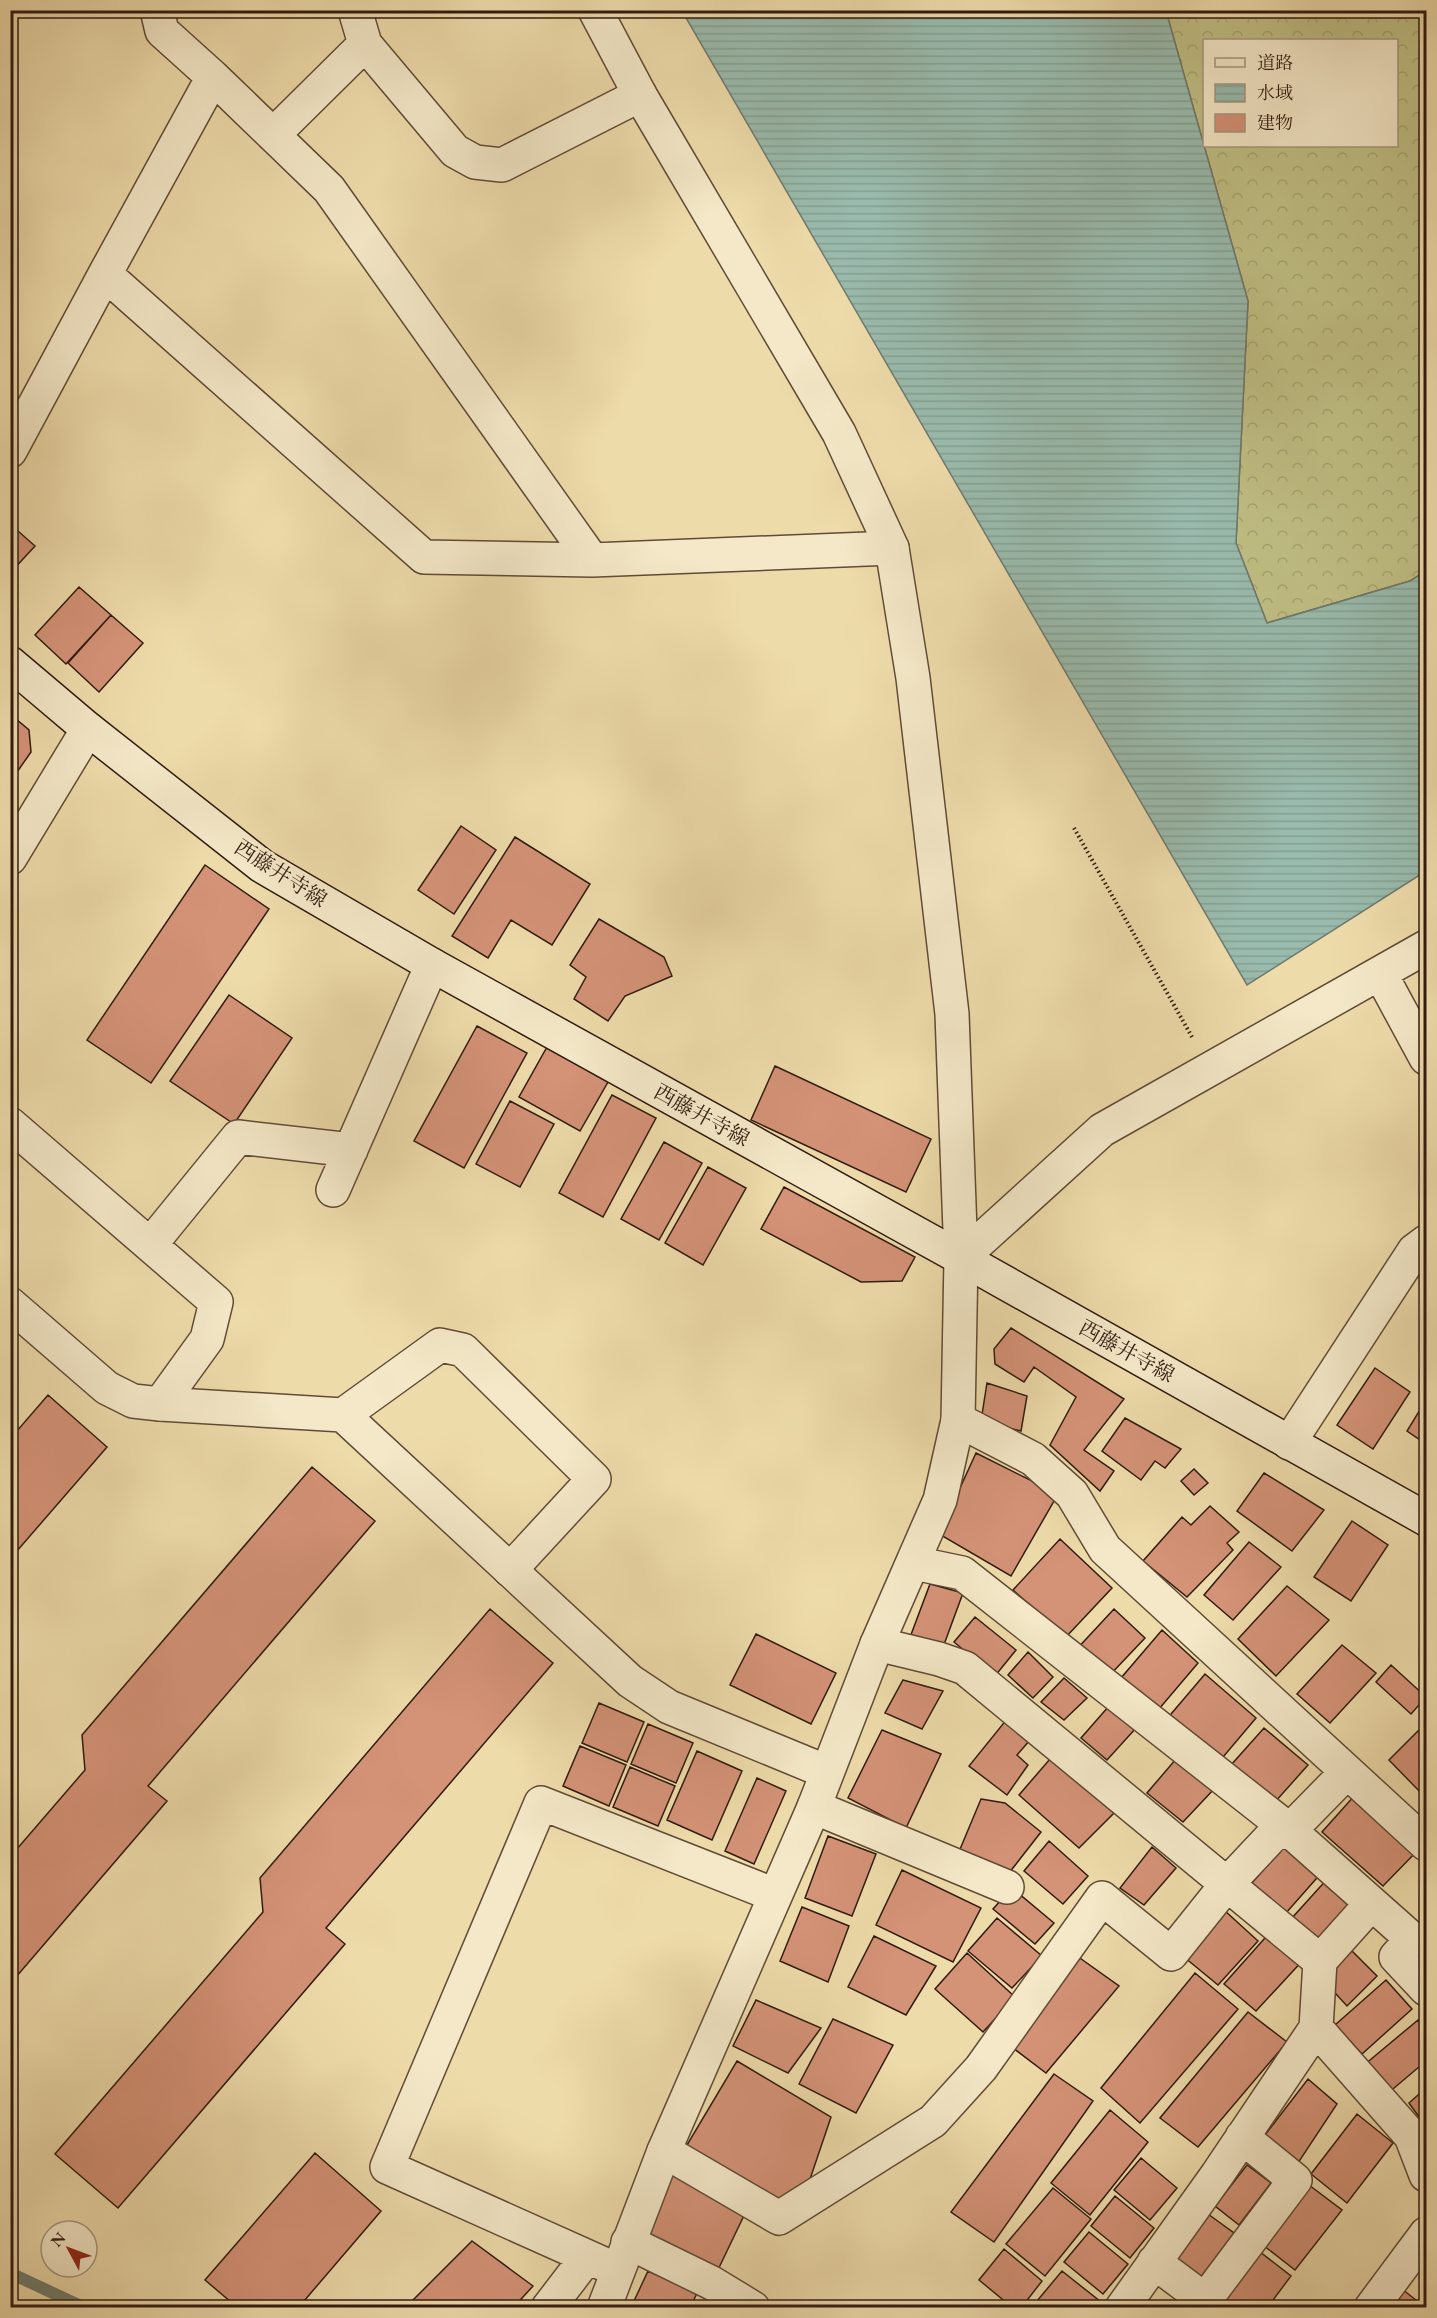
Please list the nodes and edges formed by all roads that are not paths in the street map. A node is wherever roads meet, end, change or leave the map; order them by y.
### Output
1 (157, 10) edge
2 (355, 10) edge
3 (595, 10) edge
4 (365, 44) junction
5 (213, 77) junction
6 (640, 95) junction
7 (273, 135) junction
8 (105, 274) junction
9 (10, 451) edge
10 (892, 548) junction
11 (592, 560) junction
12 (10, 663) edge
13 (88, 729) junction
14 (10, 858) edge
15 (1426, 947) edge
16 (432, 966) junction
17 (1380, 973) junction
18 (1426, 1058) edge
19 (10, 1124) edge
20 (351, 1150) junction
21 (333, 1190) dead end
22 (1426, 1242) edge
23 (150, 1245) junction
24 (960, 1257) junction
25 (10, 1304) edge
26 (160, 1404) junction
27 (343, 1415) junction
28 (958, 1420) junction
29 (1289, 1443) junction
30 (1426, 1520) edge
31 (914, 1563) junction
32 (510, 1570) junction
33 (877, 1644) junction
34 (828, 1772) junction
35 (1347, 1772) junction
36 (813, 1807) junction
37 (1288, 1829) junction
38 (1426, 1844) edge
39 (1227, 1884) junction
40 (1006, 1887) dead end
41 (775, 1895) junction
42 (1371, 1904) junction
43 (1320, 1962) junction
44 (1426, 1989) edge
45 (1316, 2028) junction
46 (1242, 2137) junction
47 (664, 2151) junction
48 (1426, 2175) edge
49 (1426, 2234) edge
50 (622, 2256) junction
51 (587, 2257) junction
52 (1154, 2262) junction
53 (548, 2307) edge
54 (604, 2307) edge
55 (753, 2307) edge
56 (1122, 2307) edge
57 (1371, 2307) edge

1 - 5 street
2 - 4 street
3 - 6 street
4 - 6 street
4 - 7 street
5 - 7 street
5 - 8 street
6 - 10 street
7 - 11 street
8 - 9 street
8 - 11 street
10 - 11 street
10 - 24 street
12 - 13 street, 西藤井寺線
13 - 14 street
13 - 16 street, 西藤井寺線
15 - 17 street
16 - 20 street
16 - 24 street, 西藤井寺線
17 - 18 street
17 - 24 street
19 - 23 street
20 - 21 street
20 - 23 street
22 - 29 street
23 - 26 street
24 - 28 street
24 - 29 street, 西藤井寺線
25 - 26 street
26 - 27 street
27 - 32 street
27 - 32 street
28 - 31 street
28 - 35 street
29 - 30 street, 西藤井寺線
31 - 33 street
31 - 37 street
32 - 34 street
33 - 34 street
33 - 39 street
34 - 36 street
35 - 37 street
35 - 38 street
36 - 40 street
36 - 41 street
37 - 39 street
37 - 42 street
39 - 43 street
39 - 47 street
41 - 47 street
41 - 51 street
42 - 43 street
42 - 44 street
43 - 45 street
45 - 46 street
45 - 48 street
46 - 52 street
46 - 52 street
47 - 50 street
49 - 57 street
50 - 51 street
50 - 54 street
50 - 55 street
51 - 53 street
52 - 56 street

